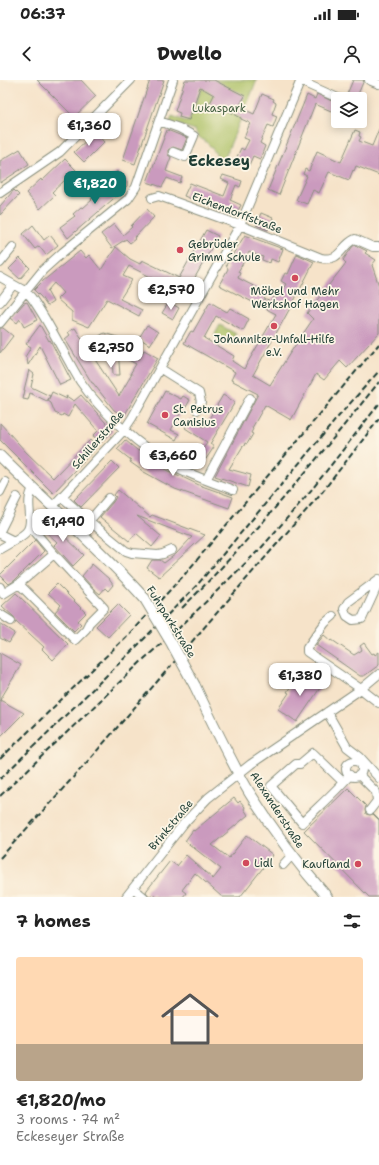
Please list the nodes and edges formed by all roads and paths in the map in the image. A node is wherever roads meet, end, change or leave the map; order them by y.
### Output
1 (131, 80) edge
2 (173, 80) edge
3 (369, 80) edge
4 (300, 81) edge
5 (379, 84) edge
6 (331, 95) edge
7 (159, 121) junction
8 (174, 152) dead end
9 (0, 193) edge
10 (152, 198) dead end
11 (240, 225) junction
12 (13, 247) dead end
13 (379, 247) edge
14 (0, 263) edge
15 (0, 277) edge
16 (13, 285) junction
17 (25, 292) junction
18 (0, 302) edge
19 (0, 323) edge
20 (161, 369) junction
21 (250, 398) dead end
22 (197, 410) dead end
23 (124, 430) junction
24 (0, 456) edge
25 (206, 480) junction
26 (5, 482) dead end
27 (33, 489) junction
28 (234, 490) dead end
29 (0, 492) edge
30 (17, 497) dead end
31 (62, 497) junction
32 (108, 498) dead end
33 (52, 507) junction
34 (88, 520) junction
35 (30, 526) junction
36 (0, 531) edge
37 (0, 534) edge
38 (14, 541) junction
39 (0, 549) edge
40 (172, 550) dead end
41 (54, 554) junction
42 (379, 579) edge
43 (379, 582) edge
44 (19, 584) junction
45 (1, 593) edge
46 (0, 614) edge
47 (333, 616) dead end
48 (11, 621) dead end
49 (379, 674) edge
50 (361, 689) junction
51 (379, 703) edge
52 (327, 712) junction
53 (347, 747) junction
54 (347, 766) junction
55 (360, 766) junction
56 (239, 773) junction
57 (350, 775) junction
58 (379, 778) edge
59 (344, 782) junction
60 (370, 810) dead end
61 (292, 855) junction
62 (283, 865) dead end
63 (133, 888) junction
64 (325, 896) edge
65 (126, 897) edge
66 (144, 897) edge

1 - 9 street
2 - 7 street
3 - 5 street
4 - 6 street
4 - 11 street, Schillerstraße
7 - 8 street
7 - 17 street
10 - 11 street, Eichendorffstraße
11 - 13 street, Eichendorffstraße
11 - 20 street, Schillerstraße
12 - 14 street
15 - 16 street
16 - 17 street
16 - 18 street
17 - 19 street
17 - 23 street
20 - 22 street
20 - 23 street, Schillerstraße
21 - 25 street
23 - 25 street
23 - 31 street, Schillerstraße
24 - 27 main road, Fuhrparkstraße
25 - 28 street
26 - 29 street
27 - 33 main road, Fuhrparkstraße
27 - 35 street
30 - 36 street
31 - 33 street, Schillerstraße
31 - 34 street
32 - 34 street
33 - 56 main road, Fuhrparkstraße, bridge
34 - 40 street
35 - 38 street
35 - 41 street
37 - 38 street
38 - 39 street
41 - 44 street
41 - 44 street
42 - 43 street
44 - 45 street
46 - 48 street
47 - 50 street
49 - 50 street, Brinkstraße
50 - 51 street
50 - 52 street, Brinkstraße
52 - 53 street
52 - 56 street, Brinkstraße
53 - 54 street
53 - 55 street
54 - 55 street
54 - 57 street
55 - 57 street
55 - 58 street
55 - 60 street
56 - 61 main road, Alexanderstraße
56 - 63 street, Brinkstraße
57 - 59 street
59 - 59 street
61 - 62 street
61 - 64 main road, Alexanderstraße
63 - 65 street, Brinkstraße
63 - 66 street

